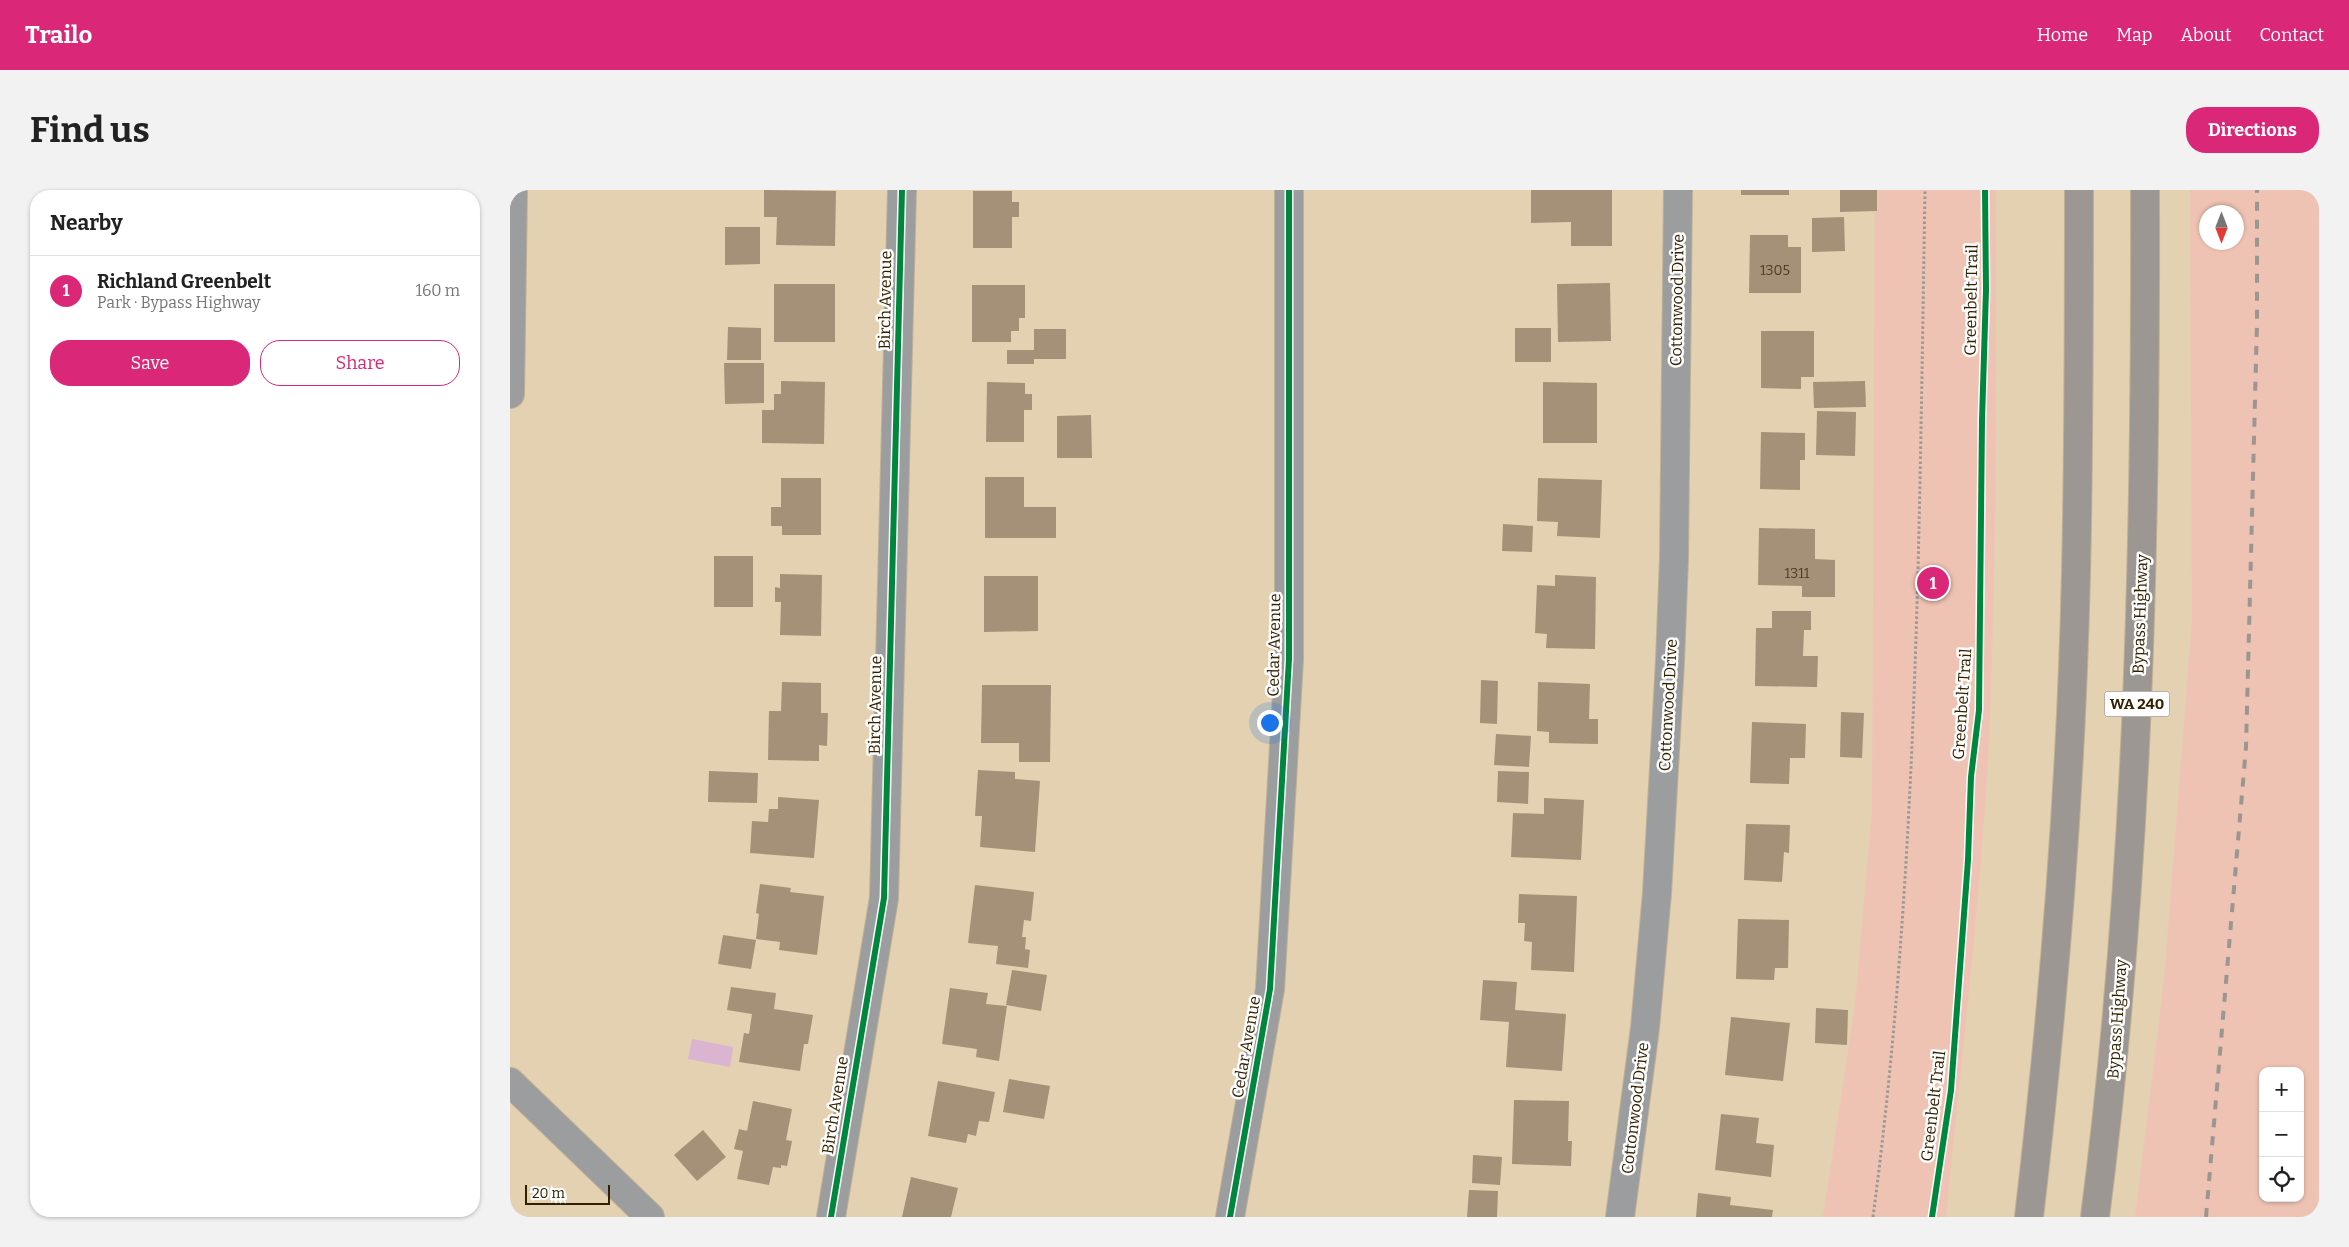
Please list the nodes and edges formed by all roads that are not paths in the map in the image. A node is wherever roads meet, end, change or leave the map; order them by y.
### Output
1 (513, 190) edge
2 (902, 190) edge
3 (1288, 190) edge
4 (1678, 190) edge
5 (2079, 190) edge
6 (2145, 190) edge
7 (510, 394) edge
8 (510, 1082) edge
9 (650, 1217) edge
10 (831, 1217) edge
11 (1230, 1217) edge
12 (1620, 1217) edge
13 (2029, 1217) edge
14 (2095, 1217) edge

1 - 7 street
2 - 10 street, Birch Avenue
3 - 11 street, Cedar Avenue
4 - 12 street, Cottonwood Drive
5 - 13 highway
6 - 14 highway, Bypass Highway / WA 240
8 - 9 street

